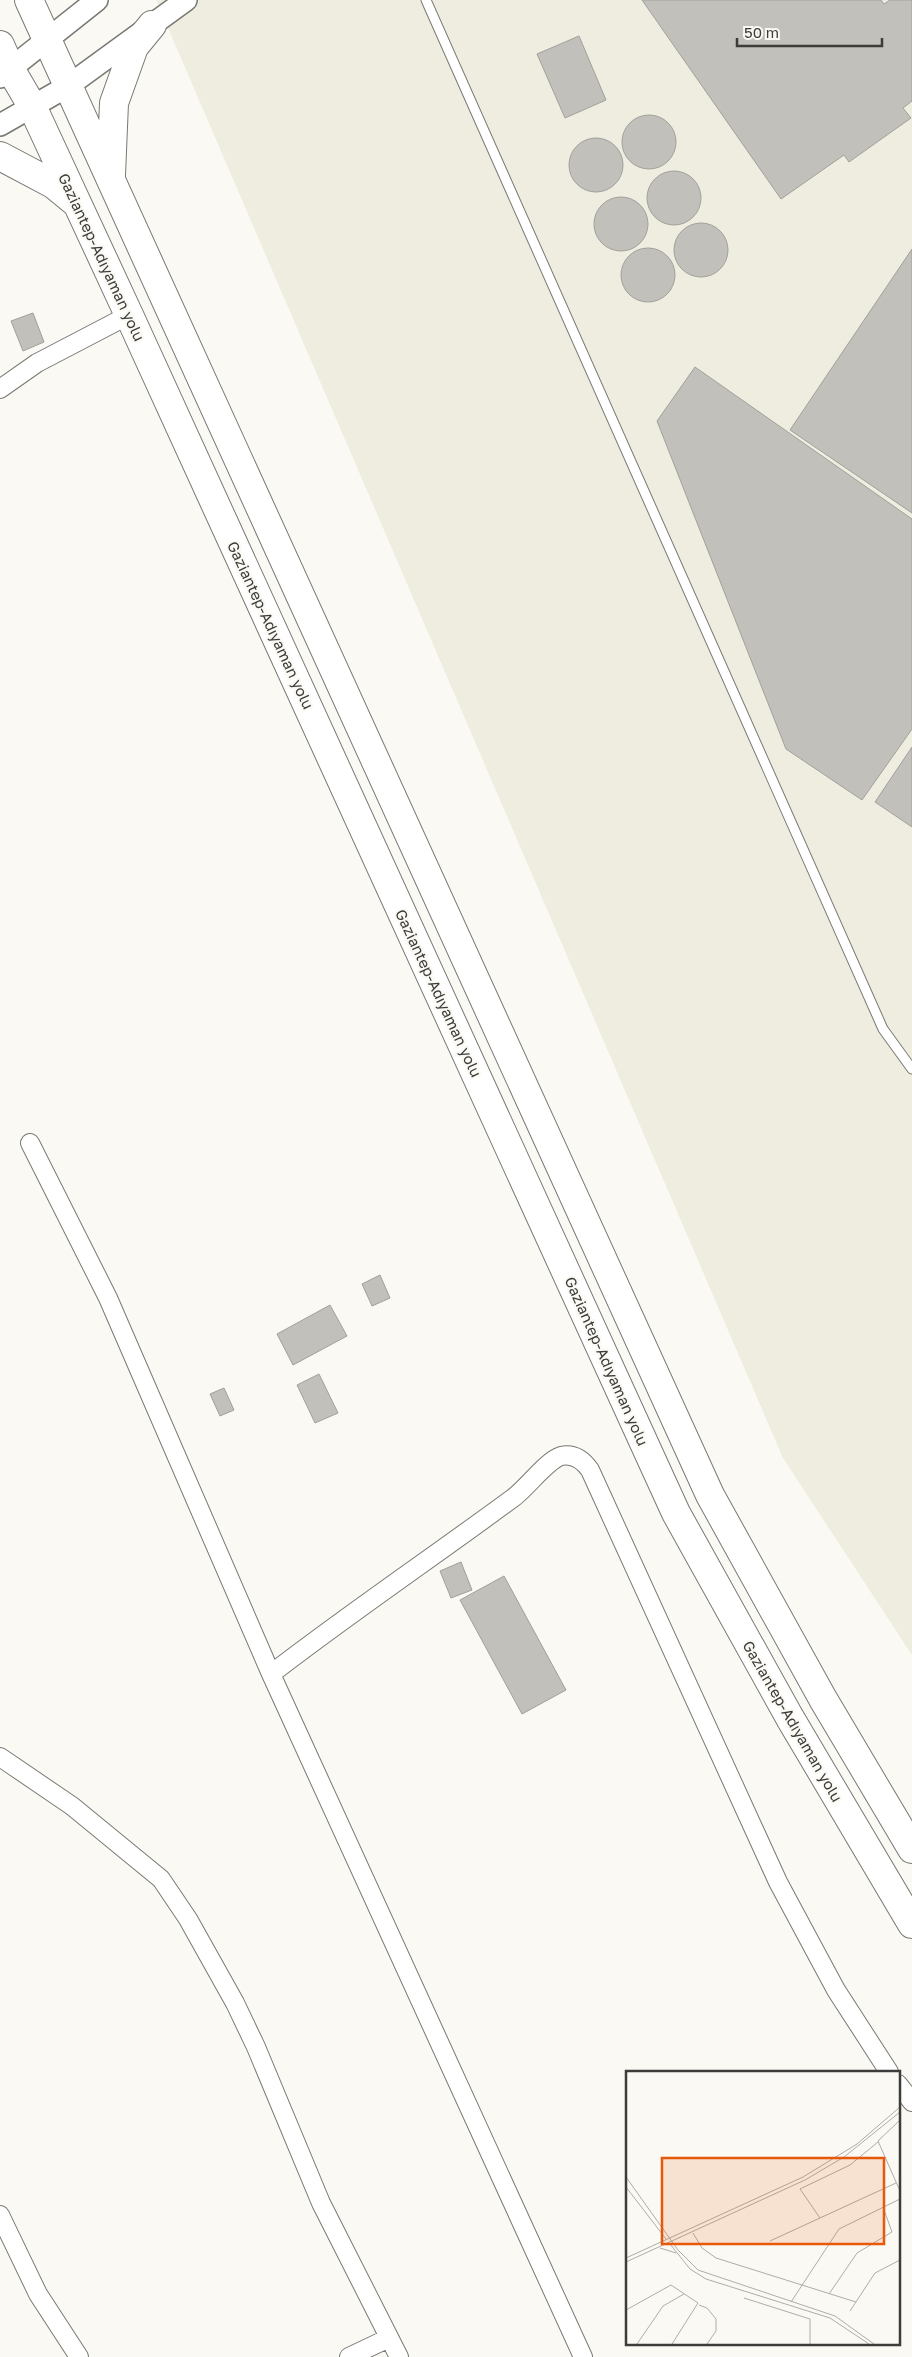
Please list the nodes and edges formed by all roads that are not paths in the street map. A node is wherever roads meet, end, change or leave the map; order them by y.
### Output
1 (29, 0) edge
2 (97, 0) edge
3 (186, 0) edge
4 (426, 0) edge
5 (152, 25) junction
6 (48, 40) junction
7 (0, 45) edge
8 (5, 74) edge
9 (68, 86) junction
10 (32, 106) junction
11 (0, 126) edge
12 (0, 156) edge
13 (110, 179) junction
14 (77, 203) junction
15 (128, 315) junction
16 (0, 389) edge
17 (912, 1069) edge
18 (30, 1143) dead end
19 (271, 1674) junction
20 (0, 1757) edge
21 (912, 1849) edge
22 (912, 1924) edge
23 (888, 2071) edge
24 (900, 2087) edge
25 (912, 2102) edge
26 (0, 2215) edge
27 (390, 2338) junction
28 (79, 2357) edge
29 (349, 2357) edge
30 (399, 2357) edge
31 (583, 2357) edge

1 - 6 highway
2 - 6 street
3 - 5 street
4 - 17 lane
5 - 9 street
5 - 13 highway
6 - 8 street
6 - 9 highway
7 - 8 highway, Gaziantep-Adıyaman yolu
8 - 10 highway, Gaziantep-Adıyaman yolu
9 - 10 street
9 - 13 highway
10 - 11 street
10 - 14 highway, Gaziantep-Adıyaman yolu
12 - 14 highway
13 - 21 highway
14 - 15 highway, Gaziantep-Adıyaman yolu
15 - 16 street
15 - 22 highway, Gaziantep-Adıyaman yolu
18 - 19 street
19 - 23 street
19 - 31 street
20 - 27 street
24 - 25 street
26 - 28 street
27 - 29 street
27 - 30 street

